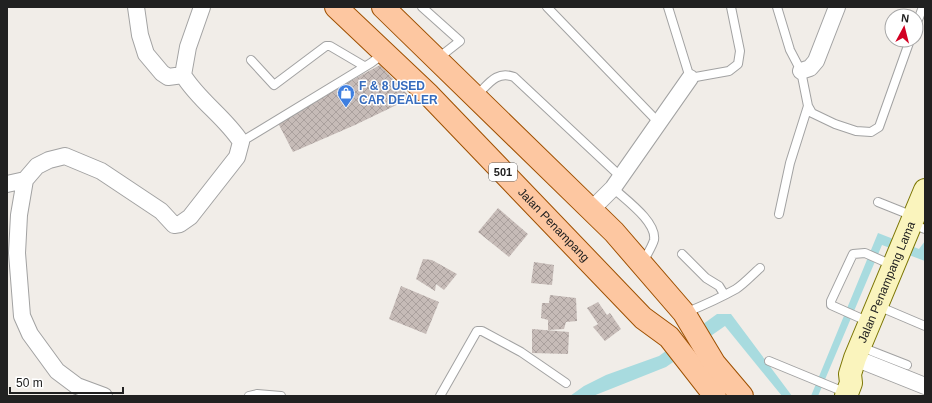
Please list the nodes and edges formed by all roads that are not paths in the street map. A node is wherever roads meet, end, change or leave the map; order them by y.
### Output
1 (136, 7) edge
2 (202, 7) edge
3 (336, 7) edge
4 (383, 7) edge
5 (422, 7) edge
6 (547, 7) edge
7 (668, 7) edge
8 (731, 7) edge
9 (777, 7) edge
10 (837, 7) edge
11 (907, 48) edge
12 (384, 53) junction
13 (437, 59) junction
14 (251, 60) dead end
15 (364, 66) junction
16 (801, 71) junction
17 (183, 75) junction
18 (690, 78) junction
19 (476, 97) junction
20 (808, 106) junction
21 (660, 124) junction
22 (241, 142) junction
23 (25, 180) junction
24 (617, 183) junction
25 (7, 184) edge
26 (925, 190) edge
27 (878, 202) dead end
28 (592, 209) junction
29 (779, 214) dead end
30 (916, 223) edge
31 (12, 243) edge
32 (682, 254) dead end
33 (885, 262) junction
34 (642, 264) junction
35 (760, 268) dead end
36 (724, 294) junction
37 (866, 314) junction
38 (688, 319) junction
39 (925, 326) edge
40 (769, 361) dead end
41 (704, 365) junction
42 (907, 365) dead end
43 (844, 378) edge
44 (566, 383) dead end
45 (925, 386) edge
46 (713, 395) edge
47 (104, 396) edge
48 (249, 396) edge
49 (281, 396) edge
50 (440, 396) edge
51 (742, 396) edge

1 - 17 street
2 - 17 street
3 - 12 main road, Jalan Penampang / 501
4 - 13 main road, Jalan Penampang / 501
5 - 13 lane
6 - 21 lane
7 - 18 lane
8 - 18 lane
9 - 16 lane
10 - 16 street
11 - 20 lane
12 - 15 lane
12 - 41 main road, Jalan Penampang / 501
13 - 19 main road, Jalan Penampang / 501
14 - 15 lane
15 - 22 lane
16 - 20 lane
17 - 22 street
18 - 21 street
19 - 24 lane
19 - 28 main road, Jalan Penampang / 501
20 - 29 lane
21 - 24 street
22 - 23 street
23 - 25 street
23 - 31 street
24 - 28 street
24 - 34 lane
26 - 30 main road, Jalan Penampang Lama
27 - 30 lane
28 - 34 main road, Jalan Penampang / 501
30 - 33 main road, Jalan Penampang Lama
31 - 47 street
32 - 36 lane
33 - 37 main road, Jalan Penampang Lama
33 - 37 lane
34 - 38 main road, Jalan Penampang / 501
35 - 36 lane
36 - 38 lane
37 - 39 lane
37 - 43 main road, Jalan Penampang Lama
38 - 41 main road, Jalan Penampang / 501
40 - 43 lane
41 - 46 main road, Jalan Penampang / 501
41 - 51 main road, Jalan Penampang / 501
42 - 43 lane
43 - 45 street
44 - 50 lane
48 - 49 lane

